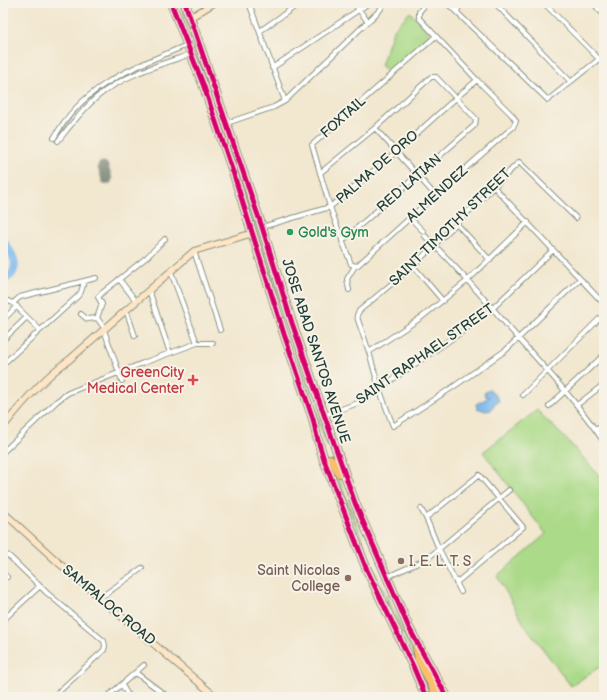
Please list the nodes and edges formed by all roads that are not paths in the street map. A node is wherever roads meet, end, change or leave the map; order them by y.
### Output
1 (171, 3) edge
2 (185, 3) edge
3 (214, 3) edge
4 (249, 3) edge
5 (300, 3) edge
6 (354, 3) edge
7 (369, 3) edge
8 (384, 3) edge
9 (447, 3) edge
10 (460, 3) edge
11 (495, 3) edge
12 (544, 3) edge
13 (595, 4) edge
14 (424, 6) dead end
15 (359, 9) junction
16 (457, 12) junction
17 (604, 15) edge
18 (191, 17) junction
19 (368, 22) junction
20 (260, 31) junction
21 (436, 36) junction
22 (187, 45) junction
23 (191, 54) junction
24 (604, 55) edge
25 (599, 59) junction
26 (139, 66) junction
27 (272, 68) junction
28 (142, 72) junction
29 (477, 80) junction
30 (570, 81) junction
31 (456, 98) junction
32 (285, 101) junction
33 (76, 108) junction
34 (81, 112) junction
35 (227, 123) junction
36 (375, 128) junction
37 (54, 138) dead end
38 (58, 141) dead end
39 (396, 152) junction
40 (244, 173) junction
41 (320, 174) junction
42 (418, 176) junction
43 (235, 178) junction
44 (248, 185) junction
45 (493, 186) junction
46 (239, 189) junction
47 (435, 195) junction
48 (330, 207) junction
49 (410, 218) junction
50 (576, 218) dead end
51 (528, 222) junction
52 (456, 223) junction
53 (262, 227) junction
54 (253, 233) junction
55 (165, 239) dead end
56 (342, 241) junction
57 (435, 245) junction
58 (553, 250) junction
59 (194, 252) junction
60 (490, 260) junction
61 (355, 266) junction
62 (413, 266) junction
63 (171, 272) junction
64 (96, 278) dead end
65 (119, 279) junction
66 (580, 279) junction
67 (467, 281) junction
68 (84, 282) junction
69 (149, 290) junction
70 (349, 290) dead end
71 (3, 298) edge
72 (136, 301) junction
73 (443, 301) junction
74 (13, 303) junction
75 (604, 304) edge
76 (17, 306) junction
77 (493, 308) junction
78 (126, 310) junction
79 (81, 314) dead end
80 (604, 314) edge
81 (27, 317) junction
82 (96, 318) junction
83 (3, 320) edge
84 (104, 329) junction
85 (40, 330) junction
86 (220, 330) dead end
87 (135, 336) dead end
88 (519, 338) junction
89 (3, 340) edge
90 (197, 343) junction
91 (213, 343) dead end
92 (369, 352) junction
93 (170, 353) junction
94 (604, 355) edge
95 (3, 364) edge
96 (548, 371) junction
97 (119, 373) junction
98 (122, 381) dead end
99 (604, 384) edge
100 (379, 388) junction
101 (565, 390) junction
102 (523, 395) dead end
103 (576, 405) junction
104 (549, 406) dead end
105 (325, 415) junction
106 (604, 424) edge
107 (3, 427) edge
108 (596, 430) junction
109 (317, 437) junction
110 (604, 442) edge
111 (335, 447) junction
112 (3, 452) edge
113 (324, 460) junction
114 (347, 480) junction
115 (509, 490) dead end
116 (499, 499) junction
117 (421, 509) dead end
118 (3, 512) edge
119 (426, 518) junction
120 (439, 549) junction
121 (5, 556) edge
122 (142, 568) dead end
123 (3, 573) edge
124 (7, 577) dead end
125 (386, 578) junction
126 (456, 583) junction
127 (40, 586) junction
128 (461, 592) dead end
129 (100, 598) junction
130 (3, 620) edge
131 (416, 644) junction
132 (144, 665) dead end
133 (413, 666) junction
134 (136, 673) junction
135 (122, 685) junction
136 (3, 694) edge
137 (6, 697) edge
138 (53, 697) edge
139 (107, 697) edge
140 (130, 697) edge
141 (168, 697) edge
142 (216, 697) edge
143 (426, 697) edge
144 (432, 697) edge
145 (438, 697) edge
146 (448, 697) edge

1 - 22 highway, JOSE ABAD SANTOS AVENUE
2 - 18 highway, JOSE ABAD SANTOS AVENUE
3 - 18 main road
4 - 20 street
5 - 20 street
6 - 15 street
7 - 15 street
8 - 19 street
9 - 16 street
10 - 16 street
11 - 30 street
12 - 25 street
13 - 17 street
14 - 21 street
15 - 19 street
15 - 27 street
16 - 30 street
18 - 35 highway, JOSE ABAD SANTOS AVENUE
19 - 32 street
20 - 27 street
21 - 29 street
21 - 41 street, FOXTAIL
22 - 23 highway, JOSE ABAD SANTOS AVENUE
22 - 26 street
23 - 28 street
23 - 43 highway, JOSE ABAD SANTOS AVENUE
24 - 25 street
25 - 30 street
26 - 28 street
26 - 33 street
27 - 32 street
28 - 34 street
29 - 31 street, PALMA DE ORO
29 - 47 street, ALMENDEZ
31 - 36 street
31 - 39 street, PALMA DE ORO
31 - 42 street, RED LATIAN
32 - 35 street
33 - 34 street
33 - 37 street
34 - 38 street
35 - 40 highway, JOSE ABAD SANTOS AVENUE
36 - 39 street
36 - 41 street
39 - 42 street
39 - 48 street, PALMA DE ORO
40 - 43 highway
40 - 44 highway, JOSE ABAD SANTOS AVENUE
41 - 48 street, FOXTAIL
42 - 47 street
42 - 56 street, RED LATIAN
43 - 46 highway, JOSE ABAD SANTOS AVENUE
44 - 46 highway
44 - 53 highway, JOSE ABAD SANTOS AVENUE
45 - 50 street, SAINT TIMOTHY STREET
45 - 51 street
45 - 52 street, SAINT TIMOTHY STREET
46 - 54 highway, JOSE ABAD SANTOS AVENUE
47 - 49 street, ALMENDEZ
48 - 53 street, PALMA DE ORO
48 - 56 street, FOXTAIL
49 - 57 street
49 - 61 street, ALMENDEZ
51 - 58 street
51 - 60 street
52 - 57 street, SAINT TIMOTHY STREET
52 - 60 street
53 - 105 highway, JOSE ABAD SANTOS AVENUE
54 - 59 main road
54 - 109 highway, JOSE ABAD SANTOS AVENUE
55 - 65 street
56 - 61 street, FOXTAIL
57 - 62 street, SAINT TIMOTHY STREET
57 - 67 street
58 - 66 street
58 - 77 street, SAINT RAPHAEL STREET
59 - 63 main road
59 - 86 street
60 - 67 street
61 - 70 street
62 - 73 street
62 - 92 street, SAINT TIMOTHY STREET
63 - 69 main road
63 - 90 street
64 - 68 street
65 - 72 street
65 - 82 street
66 - 75 street
66 - 88 street
67 - 73 street
67 - 77 street
68 - 74 street
68 - 85 street
69 - 72 main road
69 - 93 street
71 - 74 street
72 - 78 main road
73 - 92 street
74 - 76 street
76 - 81 street
76 - 83 street
77 - 88 street
77 - 100 street, SAINT RAPHAEL STREET
78 - 84 main road
78 - 87 street
79 - 82 street
80 - 96 street
81 - 85 street
81 - 89 street
82 - 84 street
84 - 97 street
84 - 107 main road
85 - 95 street
88 - 96 street
88 - 100 street
90 - 91 street
90 - 93 street
92 - 100 street
93 - 97 street
94 - 101 street
96 - 101 street
96 - 102 street
97 - 98 street
97 - 112 street
99 - 103 street
100 - 105 street, SAINT RAPHAEL STREET
101 - 103 street
101 - 104 street
103 - 108 street
105 - 111 highway, JOSE ABAD SANTOS AVENUE
106 - 108 street
108 - 110 street
109 - 111 highway
109 - 113 highway, JOSE ABAD SANTOS AVENUE
111 - 114 highway, JOSE ABAD SANTOS AVENUE
113 - 114 highway
113 - 133 highway, JOSE ABAD SANTOS AVENUE
114 - 125 highway, JOSE ABAD SANTOS AVENUE
115 - 116 street
116 - 119 street
116 - 120 street
116 - 126 street
117 - 119 street
118 - 129 main road, SAMPALOC ROAD
119 - 120 street
120 - 125 street
120 - 126 street
121 - 127 street
122 - 129 street
123 - 124 street
125 - 131 highway, JOSE ABAD SANTOS AVENUE
126 - 128 street
127 - 130 street
127 - 138 street
129 - 142 main road, SAMPALOC ROAD
131 - 145 highway
131 - 146 highway, JOSE ABAD SANTOS AVENUE
132 - 134 street
133 - 143 highway, JOSE ABAD SANTOS AVENUE
133 - 144 highway
134 - 135 street
134 - 141 street
135 - 139 street
135 - 140 street
136 - 137 street

